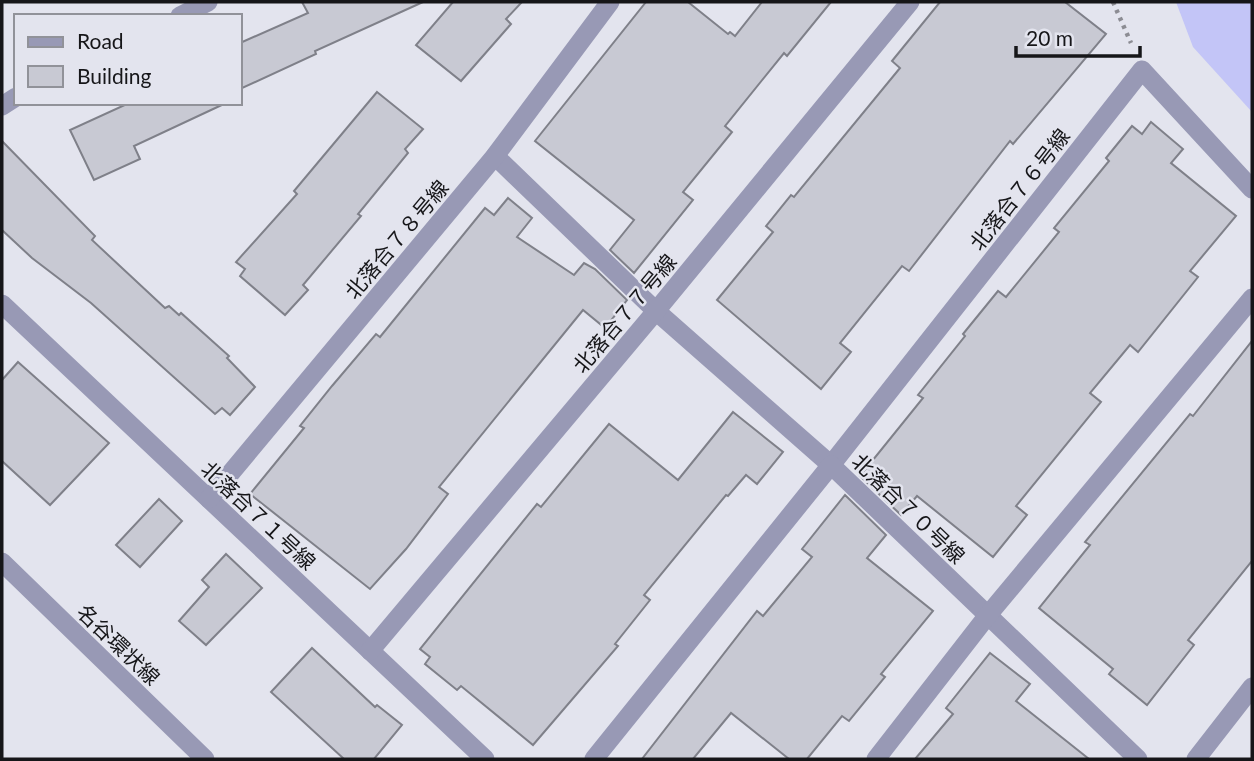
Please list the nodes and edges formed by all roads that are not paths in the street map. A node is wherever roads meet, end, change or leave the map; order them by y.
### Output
1 (208, 2) edge
2 (610, 2) edge
3 (909, 2) edge
4 (184, 14) edge
5 (495, 156) junction
6 (1252, 189) edge
7 (1252, 298) edge
8 (2, 304) edge
9 (656, 311) junction
10 (831, 465) junction
11 (209, 499) junction
12 (2, 562) edge
13 (988, 615) junction
14 (370, 651) junction
15 (1252, 687) edge
16 (205, 759) edge
17 (485, 759) edge
18 (594, 759) edge
19 (876, 759) edge
20 (1138, 759) edge
21 (1196, 759) edge

1 - 4 street
2 - 5 street, 北落合７８号線
3 - 9 street, 北落合７７号線
5 - 9 street
5 - 11 street, 北落合７８号線
6 - 10 street, 北落合７６号線
7 - 13 street
8 - 11 street, 北落合７１号線
9 - 10 street
9 - 14 street, 北落合７７号線
10 - 13 street, 北落合７０号線
10 - 18 street, 北落合７０号線
11 - 14 street, 北落合７１号線
12 - 16 street, 名谷環状線
13 - 19 street
13 - 20 street, 北落合７０号線
14 - 17 street, 北落合７１号線
15 - 21 street

